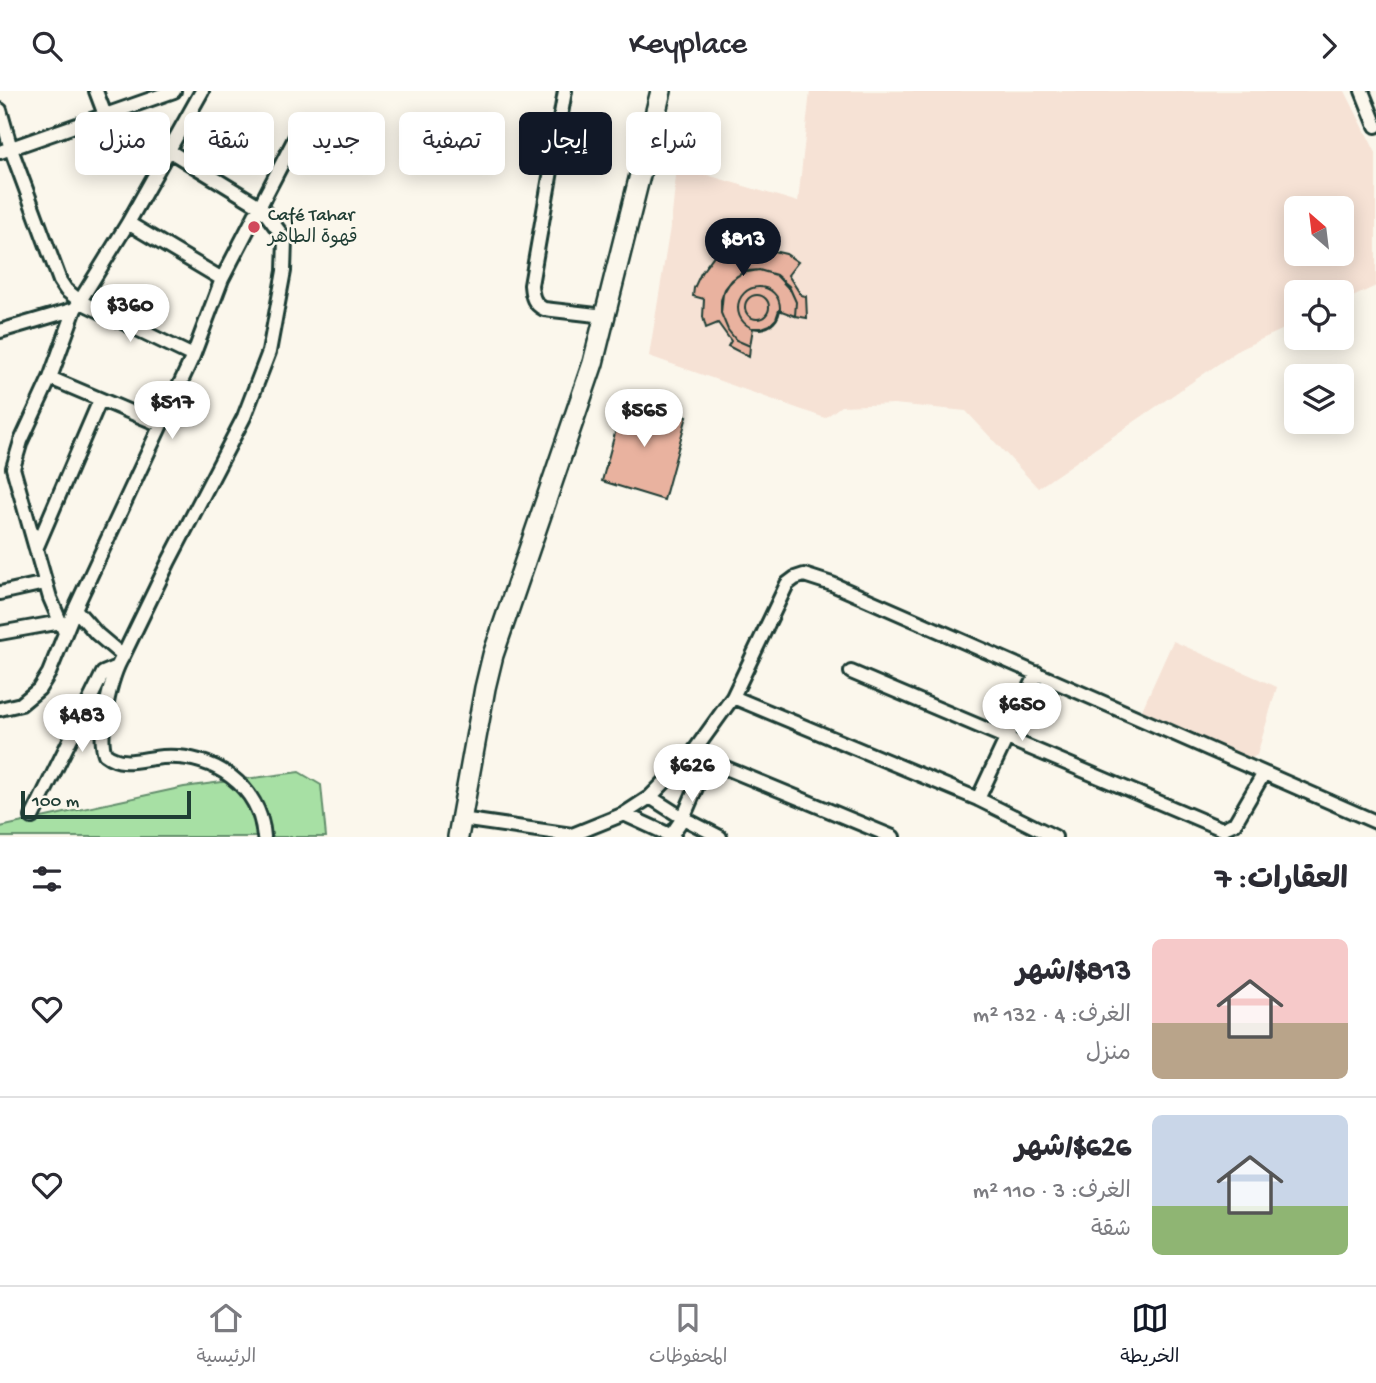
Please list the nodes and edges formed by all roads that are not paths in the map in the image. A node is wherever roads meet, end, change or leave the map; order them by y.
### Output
1 (96, 91) edge
2 (202, 91) edge
3 (565, 91) edge
4 (661, 91) edge
5 (1362, 91) edge
6 (167, 92) edge
7 (0, 110) edge
8 (104, 112) edge
9 (113, 112) edge
10 (1376, 125) edge
11 (75, 126) edge
12 (170, 145) edge
13 (5, 150) edge
14 (170, 152) edge
15 (288, 153) edge
16 (154, 175) edge
17 (261, 207) junction
18 (128, 223) junction
19 (222, 279) junction
20 (78, 306) junction
21 (605, 316) junction
22 (0, 331) edge
23 (193, 356) junction
24 (50, 378) junction
25 (100, 400) junction
26 (161, 425) junction
27 (7, 468) edge
28 (36, 549) junction
29 (45, 583) junction
30 (0, 593) edge
31 (75, 609) junction
32 (63, 627) junction
33 (0, 633) edge
34 (123, 656) junction
35 (115, 668) junction
36 (851, 672) dead end
37 (1037, 673) junction
38 (733, 697) junction
39 (0, 709) edge
40 (1007, 736) junction
41 (692, 754) junction
42 (708, 760) junction
43 (1264, 773) junction
44 (650, 797) junction
45 (978, 799) junction
46 (624, 814) junction
47 (32, 817) dead end
48 (683, 818) junction
49 (1376, 822) edge
50 (459, 828) edge
51 (574, 836) edge
52 (264, 837) edge
53 (672, 837) edge
54 (720, 837) edge
55 (893, 837) edge
56 (1055, 837) edge

1 - 8 street
2 - 12 street
3 - 21 street
4 - 21 main road
5 - 10 street
6 - 9 street
7 - 13 street
11 - 13 street
13 - 20 street
14 - 17 street
15 - 17 street
16 - 18 street
17 - 19 street
17 - 34 street
18 - 19 street
18 - 20 street
19 - 23 street
20 - 22 street
20 - 23 street
20 - 24 street
21 - 50 main road
23 - 26 street
24 - 25 street
24 - 27 street
25 - 26 street
25 - 28 street
26 - 31 street
27 - 28 street
28 - 29 street
29 - 30 street
29 - 32 street
31 - 32 street
31 - 34 street
32 - 33 street
32 - 39 street
34 - 35 street
35 - 47 street
35 - 52 street
36 - 40 street
37 - 38 street
37 - 40 street
37 - 43 street
38 - 41 street
38 - 45 street
40 - 43 street
40 - 45 street
41 - 42 street
41 - 44 street
42 - 48 street
42 - 55 street
43 - 49 street
44 - 46 street
44 - 48 street
45 - 56 street
46 - 51 street
46 - 53 street
48 - 53 street
48 - 54 street
50 - 51 street

